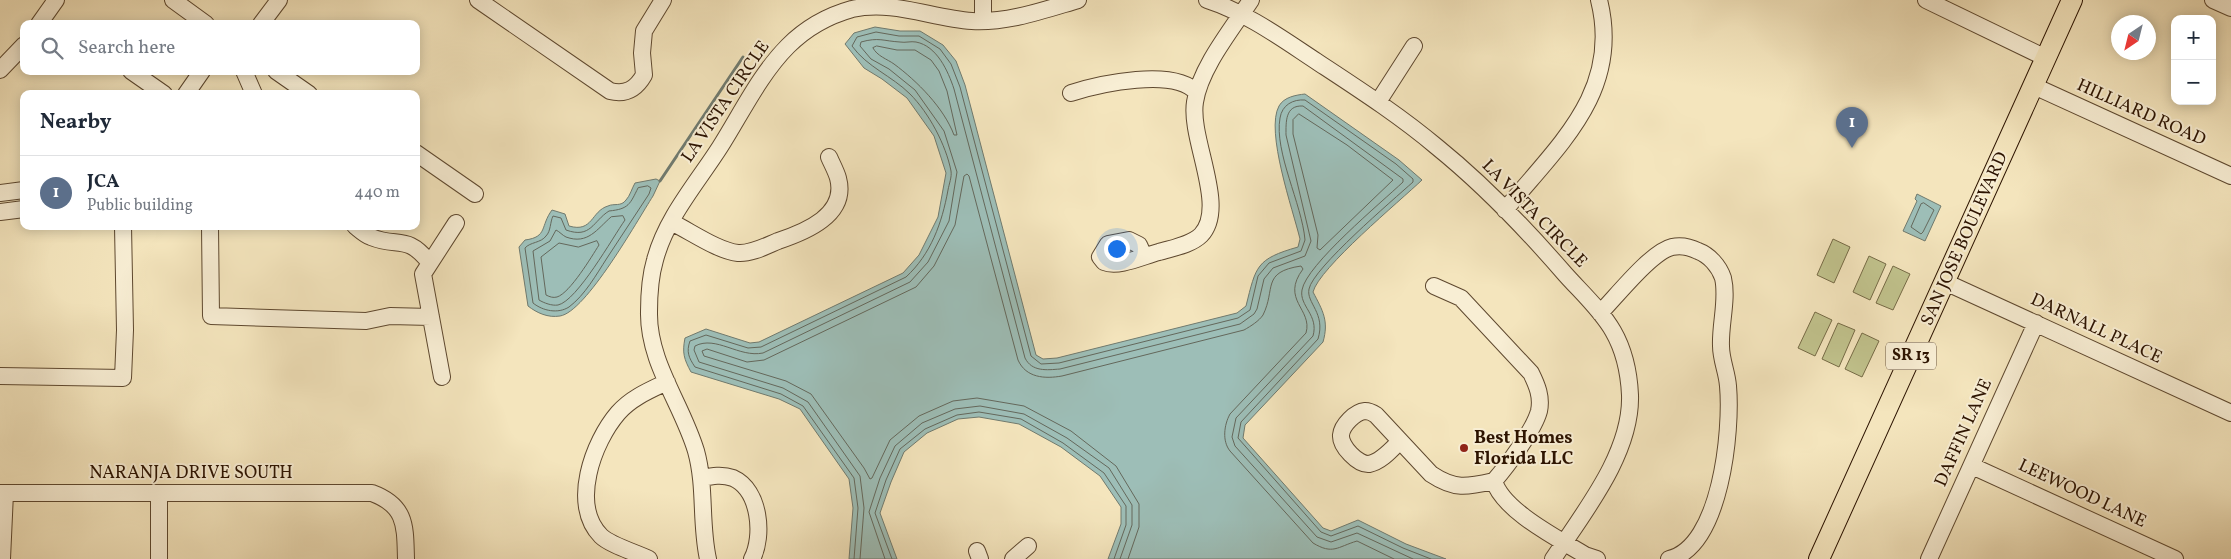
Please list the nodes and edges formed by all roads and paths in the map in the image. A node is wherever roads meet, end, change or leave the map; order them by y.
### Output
1 (56, 0) edge
2 (173, 0) edge
3 (279, 0) edge
4 (478, 0) edge
5 (663, 0) edge
6 (983, 0) edge
7 (1078, 0) edge
8 (1207, 0) edge
9 (1599, 0) edge
10 (1926, 0) edge
11 (2072, 0) edge
12 (2213, 0) edge
13 (1247, 7) edge
14 (2231, 8) edge
15 (42, 20) edge
16 (200, 20) edge
17 (264, 20) edge
18 (983, 21) junction
19 (1414, 46) dead end
20 (20, 49) edge
21 (2046, 58) junction
22 (0, 70) edge
23 (137, 75) edge
24 (199, 75) edge
25 (246, 75) edge
26 (282, 75) edge
27 (2034, 86) junction
28 (158, 90) edge
29 (189, 90) edge
30 (252, 90) edge
31 (303, 90) edge
32 (1071, 92) dead end
33 (1197, 93) junction
34 (1378, 102) junction
35 (420, 156) edge
36 (829, 157) dead end
37 (2231, 176) edge
38 (20, 190) edge
39 (0, 192) edge
40 (475, 194) dead end
41 (20, 210) edge
42 (1505, 210) junction
43 (0, 212) edge
44 (671, 222) junction
45 (456, 223) dead end
46 (123, 230) edge
47 (210, 230) edge
48 (361, 230) edge
49 (1144, 256) dead end
50 (430, 262) junction
51 (1945, 282) junction
52 (1434, 286) dead end
53 (1600, 313) junction
54 (430, 317) junction
55 (2036, 323) junction
56 (0, 376) edge
57 (442, 376) dead end
58 (667, 382) junction
59 (2231, 413) edge
60 (1400, 441) dead end
61 (1972, 466) junction
62 (702, 478) junction
63 (1494, 481) junction
64 (3, 493) edge
65 (159, 493) junction
66 (1564, 542) junction
67 (1028, 546) dead end
68 (2, 559) edge
69 (159, 559) edge
70 (406, 559) edge
71 (650, 559) edge
72 (708, 559) edge
73 (752, 559) edge
74 (1012, 559) edge
75 (1553, 559) edge
76 (1597, 559) edge
77 (1669, 559) edge
78 (1819, 559) edge
79 (1929, 559) edge
80 (2175, 559) edge

1 - 15 street
2 - 16 street
3 - 17 street
4 - 5 street
6 - 18 street
7 - 18 street, LA VISTA CIRCLE
8 - 13 street, LA VISTA CIRCLE
9 - 42 street
10 - 21 street
11 - 21 main road, SAN JOSE BOULEVARD / SR 13
12 - 14 street
13 - 33 street
13 - 34 street, LA VISTA CIRCLE
18 - 44 street, LA VISTA CIRCLE
19 - 34 street
20 - 22 street
21 - 27 main road, SAN JOSE BOULEVARD / SR 13
23 - 28 street
24 - 29 street
25 - 30 street
26 - 31 street
27 - 37 street, HILLIARD ROAD
27 - 51 main road, SAN JOSE BOULEVARD / SR 13
32 - 33 street
33 - 49 street
34 - 42 street, LA VISTA CIRCLE
35 - 40 street
36 - 44 street
38 - 39 street
41 - 43 street
42 - 53 street, LA VISTA CIRCLE
44 - 58 street, LA VISTA CIRCLE
45 - 50 street
46 - 56 street
47 - 54 street
48 - 50 street
50 - 54 street
51 - 55 street, DARNALL PLACE
51 - 78 main road, SAN JOSE BOULEVARD / SR 13
52 - 63 street
53 - 66 street, LA VISTA CIRCLE
53 - 77 street
54 - 57 street
55 - 59 street, DARNALL PLACE
55 - 61 street, DAFFIN LANE
58 - 62 street, LA VISTA CIRCLE
58 - 71 street
60 - 63 street
61 - 79 street, DAFFIN LANE
61 - 80 street, LEEWOOD LANE
62 - 72 street
62 - 73 street
63 - 66 street
64 - 65 street, NARANJA DRIVE SOUTH
64 - 68 street
65 - 69 street
65 - 70 street, NARANJA DRIVE SOUTH
66 - 75 street, LA VISTA CIRCLE
66 - 76 street
67 - 74 street

